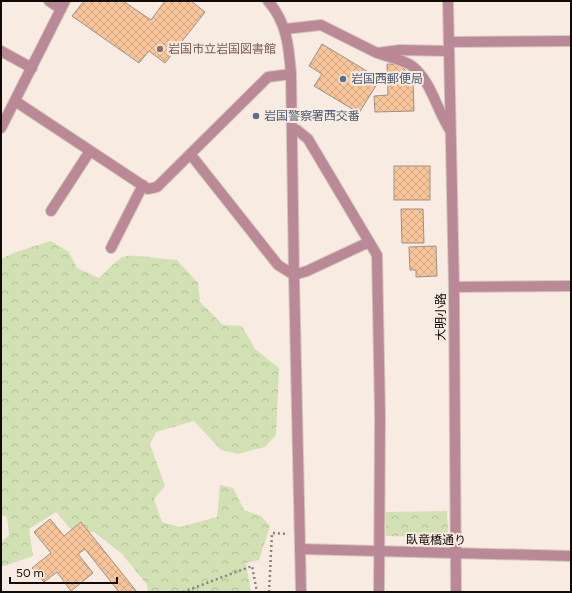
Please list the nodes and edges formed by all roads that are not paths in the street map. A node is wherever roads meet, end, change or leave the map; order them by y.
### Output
1 (49, 1) edge
2 (268, 1) edge
3 (448, 1) edge
4 (63, 5) edge
5 (285, 29) junction
6 (571, 41) edge
7 (449, 46) junction
8 (1, 50) edge
9 (377, 53) junction
10 (32, 68) junction
11 (292, 74) junction
12 (15, 101) junction
13 (1, 128) edge
14 (292, 130) junction
15 (450, 130) junction
16 (90, 150) junction
17 (191, 155) junction
18 (143, 186) junction
19 (51, 212) dead end
20 (369, 242) junction
21 (111, 248) dead end
22 (294, 275) junction
23 (571, 286) edge
24 (454, 287) junction
25 (300, 549) junction
26 (380, 552) junction
27 (455, 553) junction
28 (571, 556) edge
29 (301, 592) edge
30 (379, 592) edge
31 (456, 592) edge

1 - 4 street
2 - 5 street
3 - 7 street, 大明小路
4 - 10 street
5 - 9 street
5 - 11 street
6 - 7 street
7 - 9 street
7 - 15 street, 大明小路
8 - 10 street
9 - 15 street
10 - 12 street
11 - 14 street
11 - 17 street
12 - 13 street
12 - 16 street
14 - 20 street
14 - 22 street
15 - 24 street, 大明小路
16 - 18 street
16 - 19 street
17 - 18 street
17 - 22 street
18 - 21 street
20 - 22 street
20 - 26 street
22 - 25 street
23 - 24 street
24 - 27 street, 大明小路
25 - 26 street, 臥竜橋通り
25 - 29 street
26 - 27 street, 臥竜橋通り
26 - 30 street
27 - 28 street, 臥竜橋通り
27 - 31 street, 大明小路

